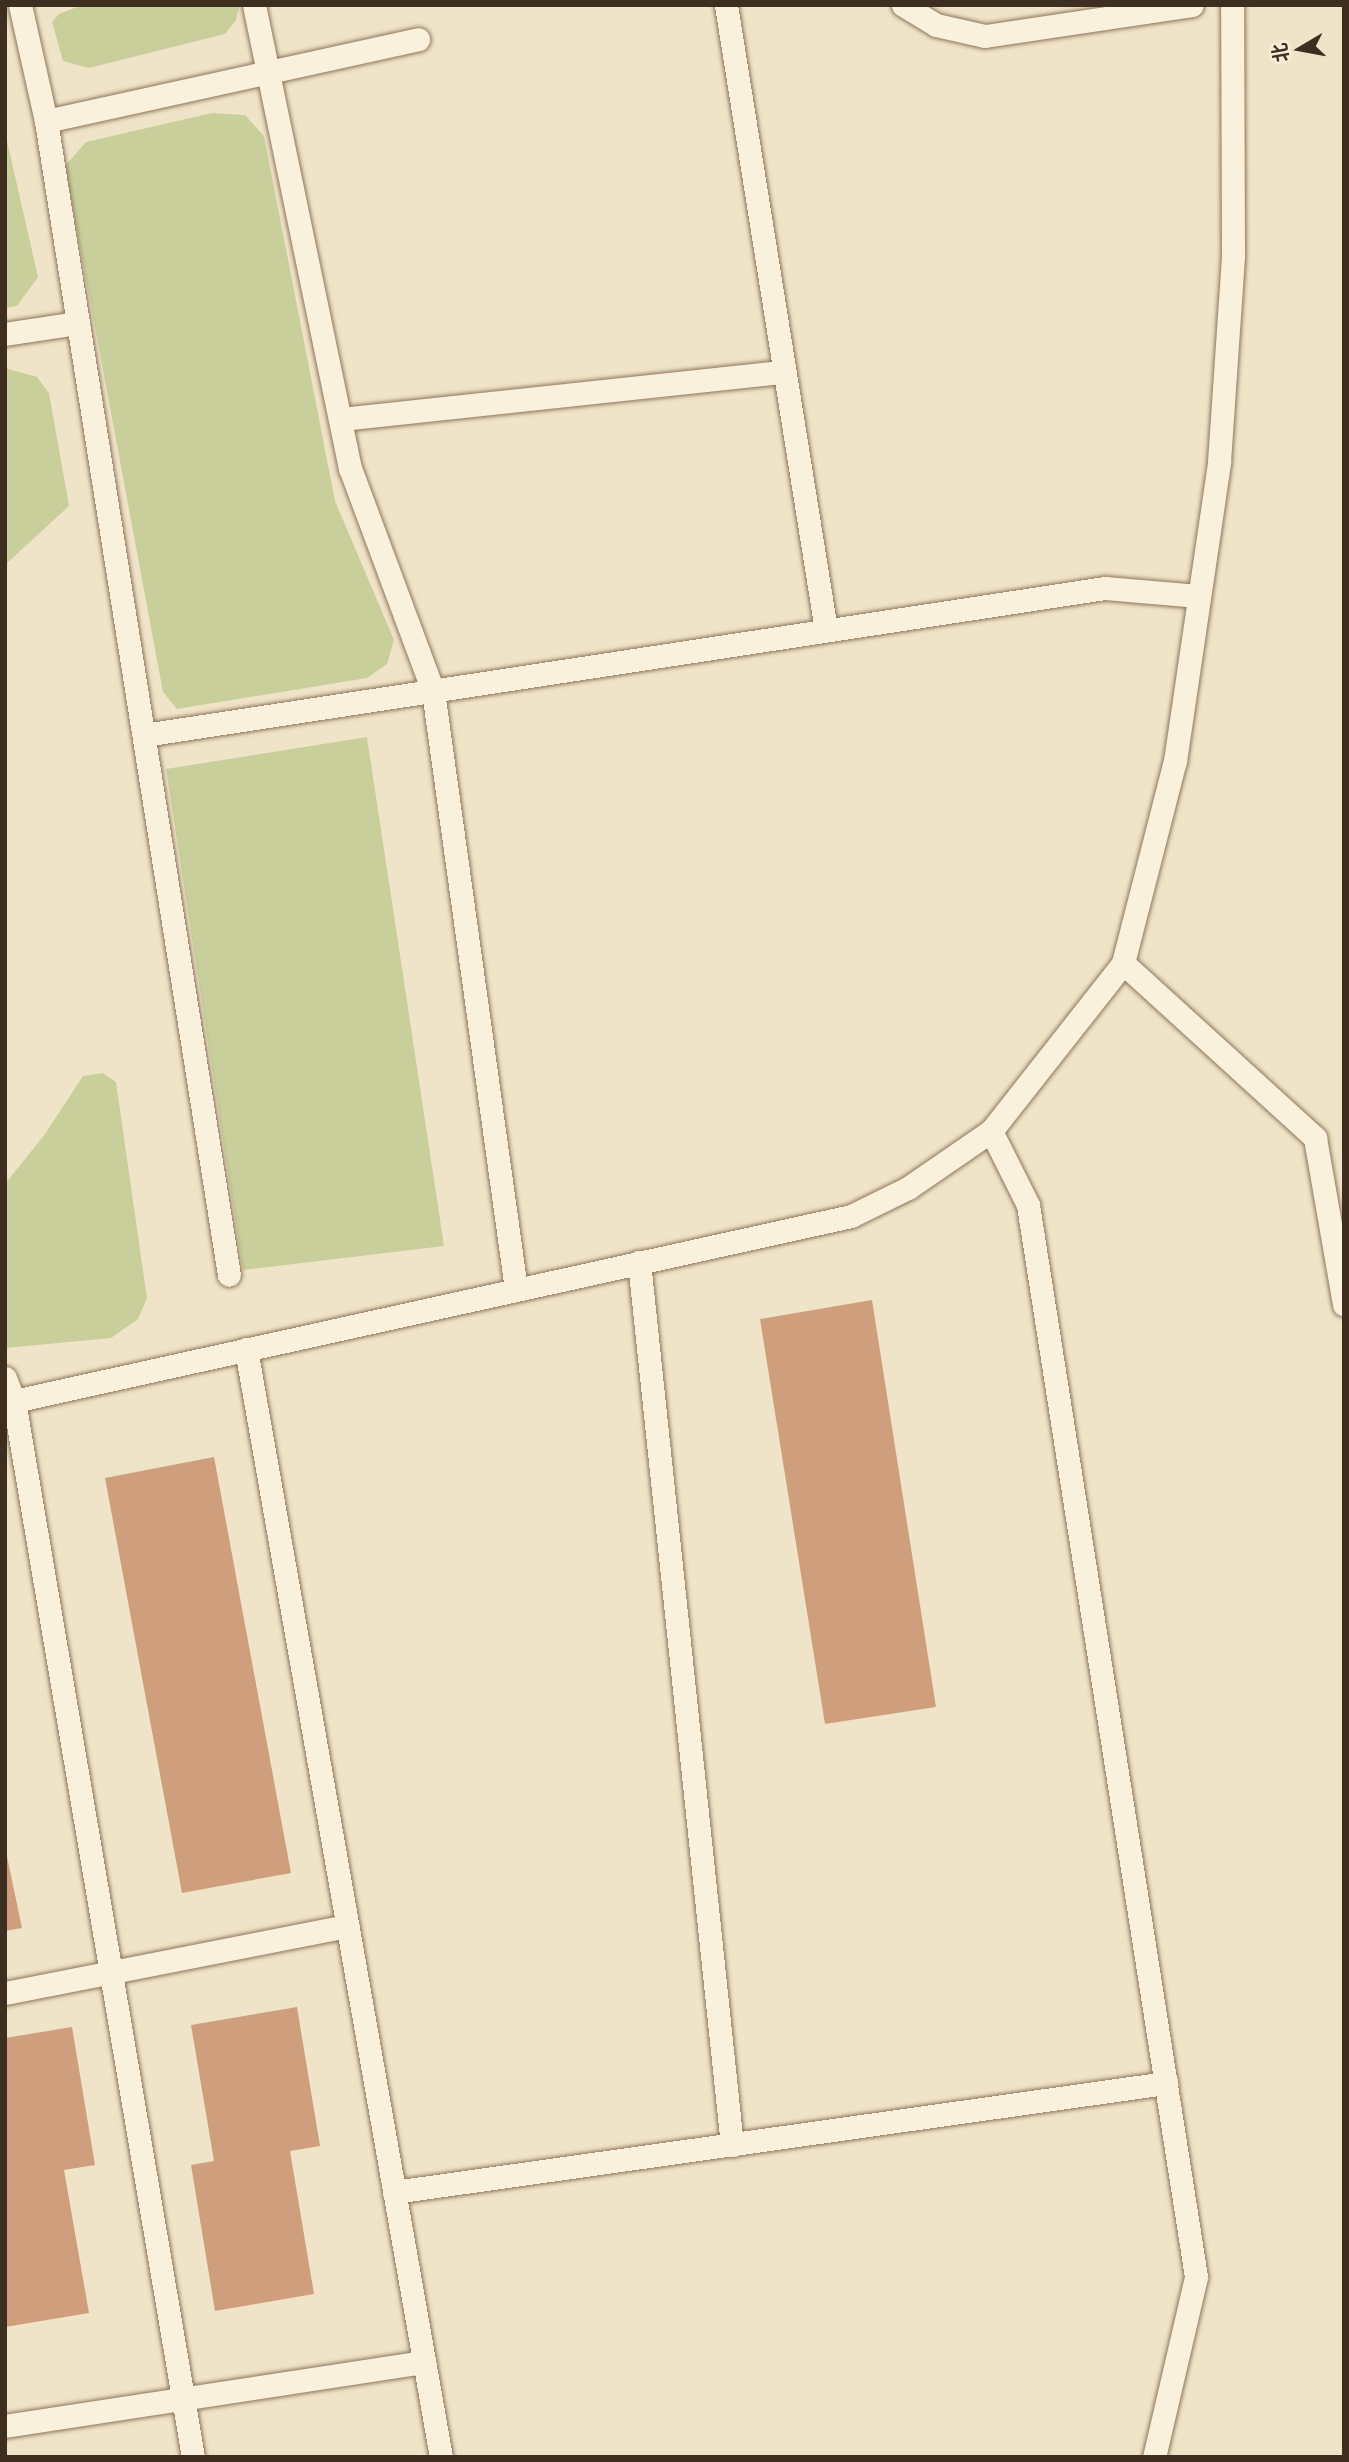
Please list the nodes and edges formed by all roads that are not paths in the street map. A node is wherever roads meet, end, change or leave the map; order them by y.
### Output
1 (20, 5) edge
2 (254, 5) edge
3 (726, 5) edge
4 (903, 5) edge
5 (1192, 5) edge
6 (1232, 5) edge
7 (418, 39) dead end
8 (269, 74) junction
9 (46, 121) junction
10 (78, 323) junction
11 (5, 334) edge
12 (784, 372) junction
13 (341, 419) junction
14 (1199, 596) junction
15 (826, 631) junction
16 (433, 691) junction
17 (144, 735) junction
18 (1123, 963) junction
19 (991, 1131) junction
20 (639, 1262) junction
21 (229, 1275) dead end
22 (516, 1289) junction
23 (1344, 1304) edge
24 (246, 1349) junction
25 (5, 1378) edge
26 (14, 1401) junction
27 (347, 1926) junction
28 (111, 1972) junction
29 (5, 1993) edge
30 (1166, 2083) junction
31 (732, 2145) junction
32 (394, 2192) junction
33 (424, 2362) junction
34 (183, 2398) junction
35 (5, 2426) edge
36 (193, 2457) edge
37 (441, 2457) edge
38 (1154, 2457) edge

1 - 9 lane
2 - 8 lane
3 - 12 lane
4 - 5 lane
6 - 14 lane
7 - 8 lane
8 - 9 lane
8 - 13 lane
9 - 10 lane
10 - 11 lane
10 - 17 lane
12 - 13 lane
12 - 15 lane
13 - 16 lane
14 - 15 lane
14 - 18 lane
15 - 16 lane
16 - 17 lane
16 - 22 lane
17 - 21 lane
18 - 19 lane
18 - 23 lane
19 - 20 lane
19 - 30 lane
20 - 22 lane
20 - 31 lane
22 - 24 lane
24 - 26 lane
24 - 27 lane
25 - 26 lane
26 - 28 lane
27 - 28 lane
27 - 32 lane
28 - 29 lane
28 - 34 lane
30 - 31 lane
30 - 38 lane
31 - 32 lane
32 - 33 lane
33 - 34 lane
33 - 37 lane
34 - 35 lane
34 - 36 lane

